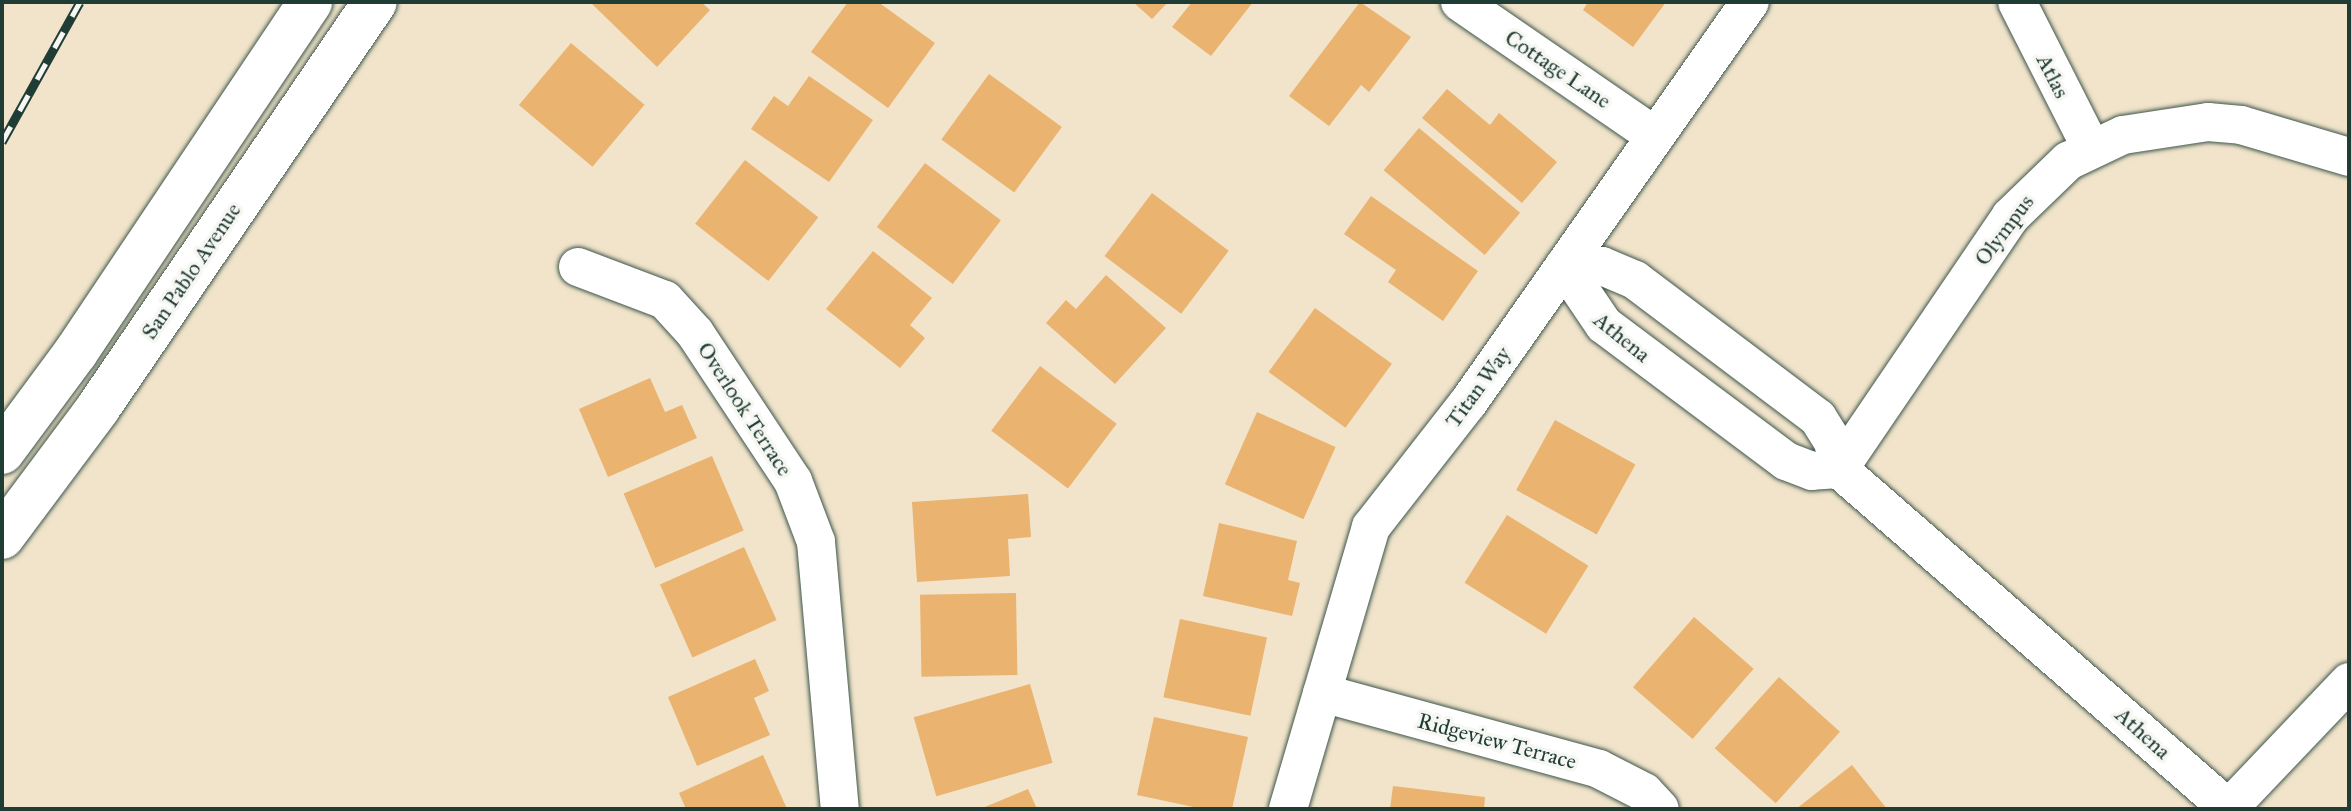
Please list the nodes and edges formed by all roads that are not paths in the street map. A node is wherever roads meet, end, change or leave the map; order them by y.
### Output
1 (310, 2) edge
2 (375, 2) edge
3 (1460, 2) edge
4 (1750, 2) edge
5 (2017, 2) edge
6 (1655, 136) junction
7 (2091, 148) junction
8 (2349, 157) edge
9 (1564, 266) junction
10 (578, 267) dead end
11 (2, 452) edge
12 (1839, 469) junction
13 (2, 537) edge
14 (2349, 682) edge
15 (1322, 693) junction
16 (840, 809) edge
17 (1288, 809) edge
18 (1660, 809) edge
19 (2229, 809) edge

1 - 11 main road
2 - 13 main road, San Pablo Avenue
3 - 6 street, Cottage Lane
4 - 6 street, Titan Way
5 - 7 street, Atlas
6 - 9 street, Titan Way
7 - 8 street, Olympus
7 - 12 street, Olympus
9 - 12 street, Athena
9 - 12 street
9 - 15 street, Titan Way
10 - 16 street, Overlook Terrace
12 - 19 street, Athena
14 - 19 street, Athena
15 - 17 street, Titan Way
15 - 18 street, Ridgeview Terrace

